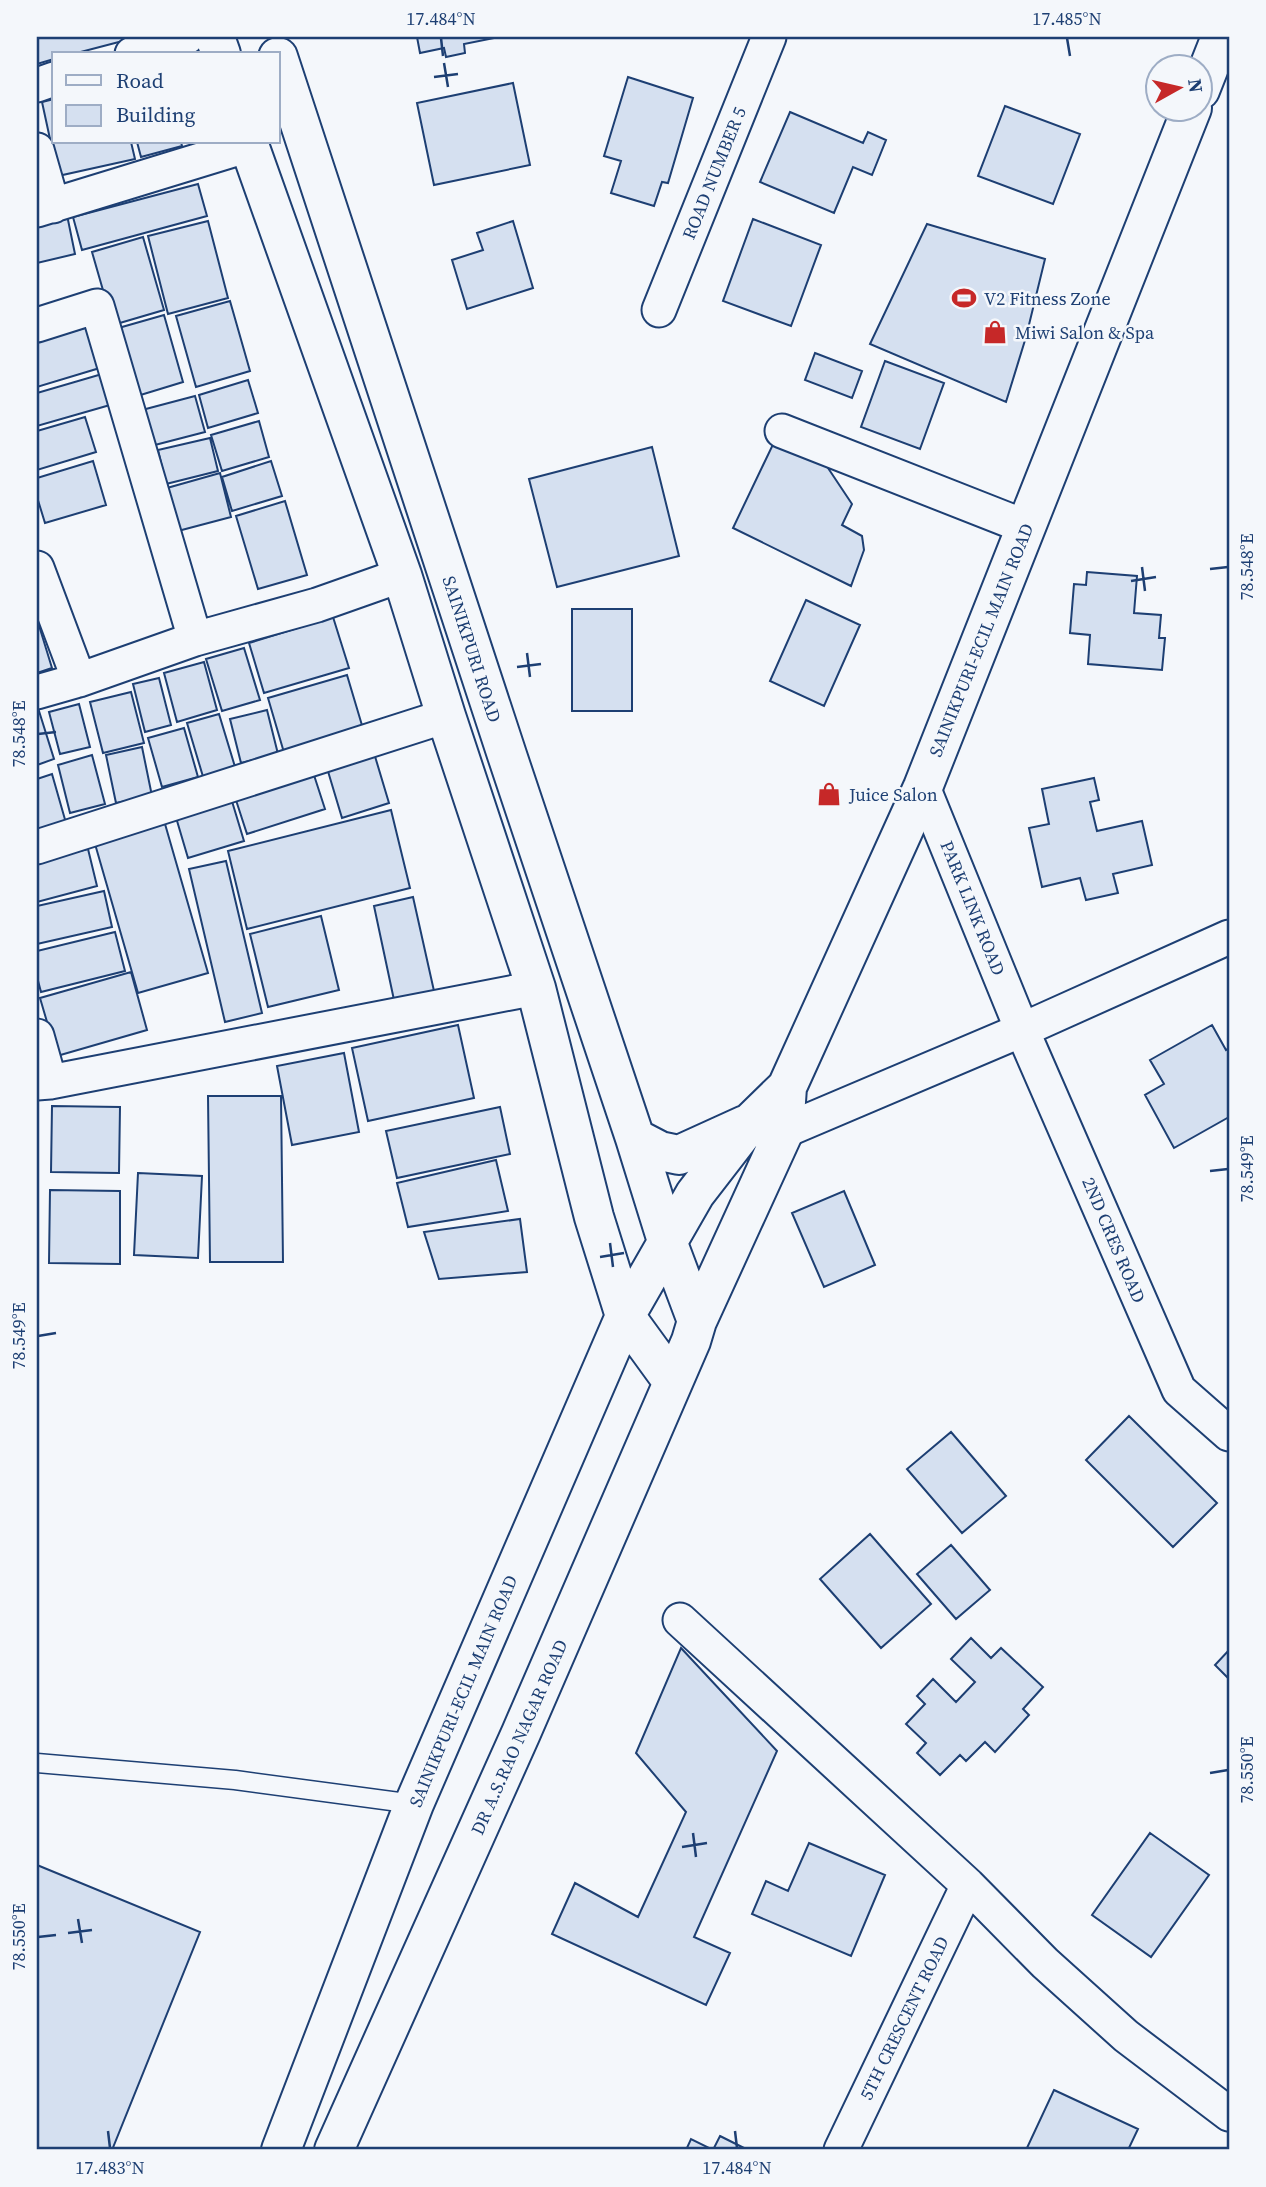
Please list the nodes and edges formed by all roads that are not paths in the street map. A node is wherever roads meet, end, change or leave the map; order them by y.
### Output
1 (187, 37) edge
2 (769, 37) edge
3 (1221, 37) edge
4 (138, 52) edge
5 (1214, 54) edge
6 (280, 62) edge
7 (1186, 122) edge
8 (246, 144) edge
9 (249, 144) edge
10 (37, 150) edge
11 (45, 208) edge
12 (659, 310) dead end
13 (37, 326) edge
14 (782, 431) dead end
15 (1026, 527) junction
16 (37, 568) edge
17 (402, 575) junction
18 (195, 639) junction
19 (79, 680) junction
20 (37, 692) edge
21 (446, 716) junction
22 (923, 787) junction
23 (37, 847) edge
24 (1229, 937) edge
25 (537, 988) junction
26 (1023, 1030) junction
27 (37, 1036) edge
28 (43, 1082) edge
29 (766, 1128) junction
30 (635, 1138) junction
31 (667, 1241) junction
32 (625, 1316) junction
33 (697, 1321) junction
34 (673, 1382) junction
35 (1229, 1434) edge
36 (680, 1620) dead end
37 (37, 1763) edge
38 (414, 1804) junction
39 (968, 1885) junction
40 (1229, 2114) edge
41 (281, 2150) edge
42 (334, 2150) edge
43 (841, 2150) edge

1 - 4 street
2 - 12 street, ROAD NUMBER 5
3 - 5 main road
6 - 30 main road, SAINIKPURI ROAD
7 - 15 main road, SAINIKPURI-ECIL MAIN ROAD
8 - 11 street
9 - 17 main road
10 - 11 street
13 - 18 street
14 - 15 street
15 - 22 main road, SAINIKPURI-ECIL MAIN ROAD
16 - 19 street
17 - 18 street
17 - 21 main road
18 - 19 street
19 - 20 street
21 - 23 street
21 - 25 main road
22 - 26 street, PARK LINK ROAD
22 - 29 main road, SAINIKPURI-ECIL MAIN ROAD
24 - 26 street
25 - 28 street
25 - 32 main road
26 - 29 street
26 - 35 street, 2ND CRES ROAD
27 - 28 street
29 - 30 main road
29 - 31 main road, SAINIKPURI-ECIL MAIN ROAD
29 - 33 main road, SAINIKPURI-ECIL MAIN ROAD
30 - 31 main road, SAINIKPURI ROAD
31 - 32 main road, SAINIKPURI-ECIL MAIN ROAD
31 - 33 main road, SAINIKPURI ROAD
32 - 34 main road
32 - 38 main road, SAINIKPURI-ECIL MAIN ROAD
33 - 34 main road, DR A.S.RAO NAGAR ROAD
34 - 42 main road, DR A.S.RAO NAGAR ROAD
36 - 39 street
37 - 38 lane
38 - 41 main road, SAINIKPURI-ECIL MAIN ROAD
39 - 40 street
39 - 43 street, 5TH CRESCENT ROAD

